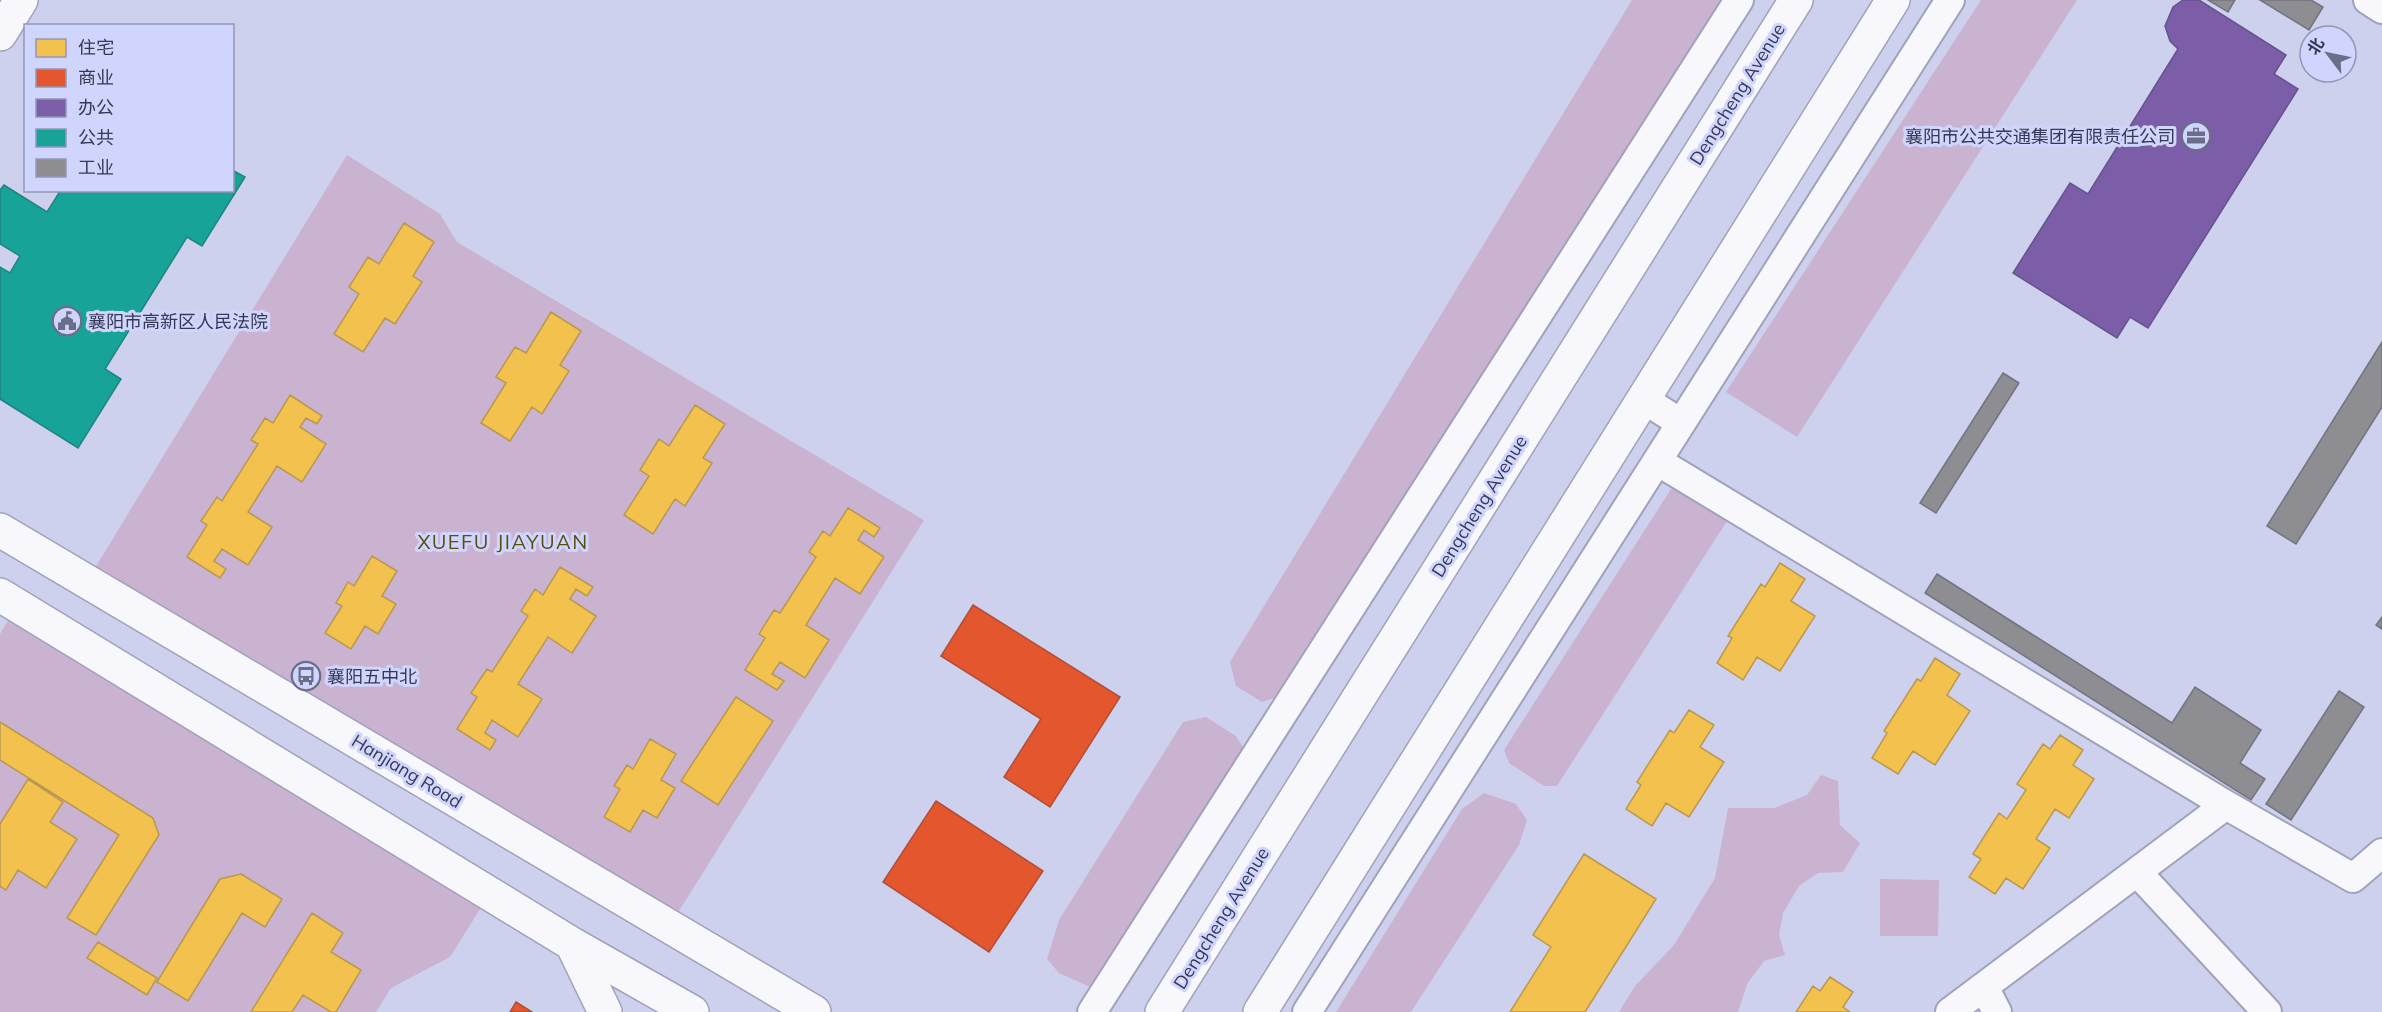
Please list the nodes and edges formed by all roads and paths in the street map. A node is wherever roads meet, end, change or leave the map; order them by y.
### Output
1 (21, 0) edge
2 (1739, 0) edge
3 (1796, 0) edge
4 (1893, 0) edge
5 (1950, 0) edge
6 (2368, 0) edge
7 (2382, 9) edge
8 (0, 34) edge
9 (1643, 399) junction
10 (1681, 423) junction
11 (1657, 461) junction
12 (0, 530) edge
13 (0, 594) edge
14 (2226, 805) junction
15 (2382, 853) edge
16 (2137, 872) junction
17 (572, 944) junction
18 (1984, 987) junction
19 (605, 1012) edge
20 (692, 1012) edge
21 (814, 1012) edge
22 (1092, 1012) edge
23 (1162, 1012) edge
24 (1260, 1012) edge
25 (1307, 1012) edge
26 (1950, 1012) edge
27 (1997, 1012) edge
28 (2267, 1012) edge

1 - 8 main road
2 - 22 street
3 - 23 main road, Dengcheng Avenue
4 - 9 main road
5 - 10 street
6 - 7 street
9 - 10 street
9 - 24 main road
10 - 11 street
11 - 14 street
11 - 25 street
12 - 21 main road, Hanjiang Road
13 - 17 main road
14 - 15 street
14 - 16 street
16 - 18 street
16 - 28 street
17 - 19 main road
17 - 20 main road
18 - 26 street
18 - 27 street

